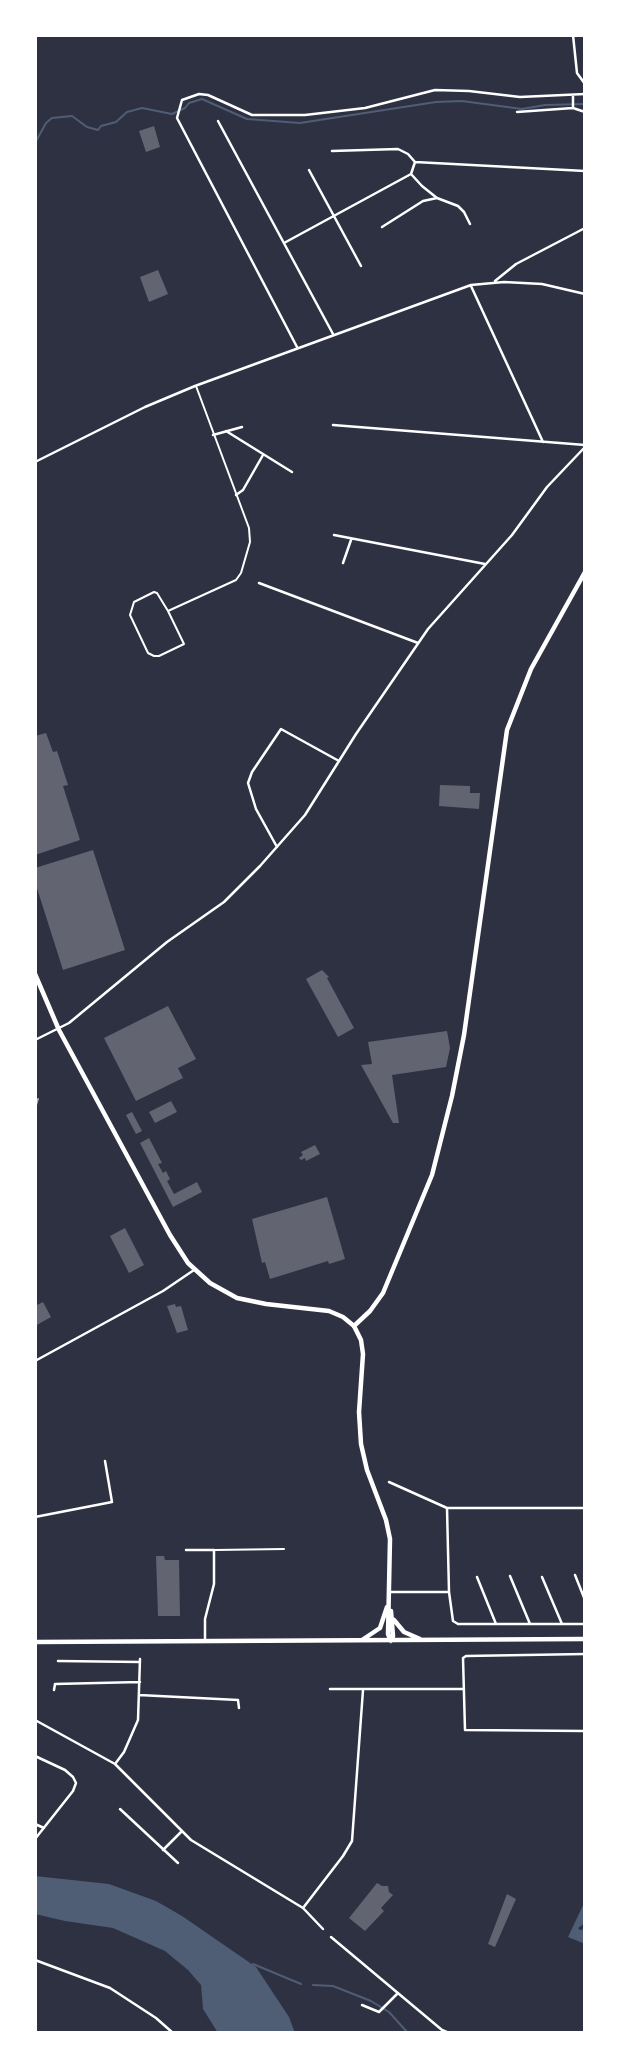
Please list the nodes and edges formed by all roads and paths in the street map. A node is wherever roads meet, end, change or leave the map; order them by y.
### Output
1 (573, 35) edge
2 (585, 84) edge
3 (573, 94) junction
4 (585, 94) edge
5 (573, 107) junction
6 (517, 112) dead end
7 (585, 112) edge
8 (218, 121) dead end
9 (332, 151) dead end
10 (415, 162) junction
11 (309, 170) dead end
12 (585, 171) edge
13 (411, 174) junction
14 (426, 190) junction
15 (437, 198) junction
16 (423, 201) junction
17 (334, 215) junction
18 (470, 224) dead end
19 (382, 228) dead end
20 (585, 228) edge
21 (284, 243) junction
22 (361, 267) dead end
23 (494, 282) junction
24 (471, 285) junction
25 (585, 294) edge
26 (333, 334) junction
27 (297, 347) junction
28 (195, 386) junction
29 (332, 425) dead end
30 (242, 427) dead end
31 (226, 431) junction
32 (213, 435) junction
33 (543, 442) junction
34 (585, 446) edge
35 (263, 455) junction
36 (35, 463) edge
37 (292, 472) dead end
38 (236, 495) junction
39 (334, 535) dead end
40 (352, 539) junction
41 (343, 563) dead end
42 (485, 564) junction
43 (585, 572) edge
44 (259, 583) dead end
45 (168, 611) junction
46 (418, 643) junction
47 (339, 761) junction
48 (277, 847) junction
49 (35, 974) edge
50 (59, 1030) junction
51 (35, 1040) edge
52 (194, 1270) junction
53 (354, 1326) junction
54 (35, 1361) edge
55 (105, 1461) dead end
56 (389, 1482) dead end
57 (447, 1508) junction
58 (585, 1508) edge
59 (35, 1517) edge
60 (284, 1549) dead end
61 (186, 1550) dead end
62 (214, 1550) junction
63 (575, 1575) dead end
64 (510, 1576) dead end
65 (477, 1577) dead end
66 (542, 1577) dead end
67 (449, 1592) junction
68 (389, 1594) junction
69 (585, 1600) edge
70 (392, 1615) junction
71 (496, 1624) junction
72 (530, 1624) junction
73 (562, 1624) junction
74 (585, 1624) edge
75 (585, 1639) edge
76 (424, 1640) junction
77 (356, 1641) junction
78 (391, 1641) junction
79 (35, 1642) edge
80 (205, 1642) junction
81 (585, 1654) edge
82 (58, 1661) dead end
83 (140, 1682) junction
84 (330, 1689) dead end
85 (464, 1689) junction
86 (54, 1690) dead end
87 (363, 1690) junction
88 (139, 1695) junction
89 (239, 1709) dead end
90 (35, 1720) edge
91 (585, 1731) edge
92 (35, 1756) edge
93 (116, 1765) junction
94 (120, 1809) dead end
95 (35, 1824) edge
96 (44, 1828) junction
97 (182, 1831) junction
98 (35, 1839) edge
99 (163, 1850) junction
100 (178, 1863) dead end
101 (303, 1908) junction
102 (323, 1928) dead end
103 (331, 1937) dead end
104 (35, 1960) edge
105 (398, 1993) junction
106 (362, 2005) dead end
107 (173, 2033) edge
108 (449, 2033) edge

1 - 2 street
3 - 4 street
3 - 5 street
3 - 27 street
5 - 6 street
5 - 7 street
8 - 21 street
9 - 10 street
10 - 12 street
10 - 13 street
11 - 17 street
13 - 14 street
13 - 17 street
14 - 15 street
14 - 16 street
15 - 16 street
15 - 18 street
16 - 19 street
17 - 21 street
17 - 22 street
20 - 23 street
21 - 26 street
23 - 24 street
23 - 25 street
24 - 26 street
24 - 33 street
26 - 27 street
27 - 28 street
28 - 32 lane
28 - 36 street
29 - 33 street
30 - 31 street
31 - 32 street
31 - 35 street
32 - 38 lane
33 - 34 street
34 - 42 street
35 - 37 street
35 - 38 street
38 - 45 lane
39 - 40 street
40 - 41 street
40 - 42 street
42 - 46 street
43 - 53 main road
44 - 46 street
45 - 45 lane
46 - 47 street
47 - 48 street
47 - 48 street
48 - 50 street
49 - 50 main road
50 - 51 street
50 - 52 main road
52 - 53 main road
52 - 54 street
53 - 68 main road
55 - 59 street
56 - 57 street
57 - 58 street
57 - 67 street
60 - 62 lane
61 - 62 street
62 - 80 street
63 - 69 street
64 - 72 street
65 - 71 street
66 - 73 street
67 - 68 street
67 - 71 street
68 - 70 main road
68 - 77 main road
68 - 78 main road
70 - 76 main road
70 - 78 main road
71 - 72 street
72 - 73 street
73 - 74 street
75 - 76 main road
76 - 78 main road
77 - 78 main road
77 - 80 main road
79 - 80 main road
81 - 85 street
82 - 83 street
83 - 86 street
83 - 88 street
84 - 87 street
85 - 87 street
85 - 91 street
87 - 101 street
88 - 89 street
88 - 93 street
90 - 93 street
92 - 96 street
93 - 97 street
94 - 99 street
95 - 96 street
96 - 98 street
97 - 99 street
97 - 101 street
99 - 100 street
101 - 102 street
103 - 105 street
104 - 107 street
105 - 106 street
105 - 108 street

